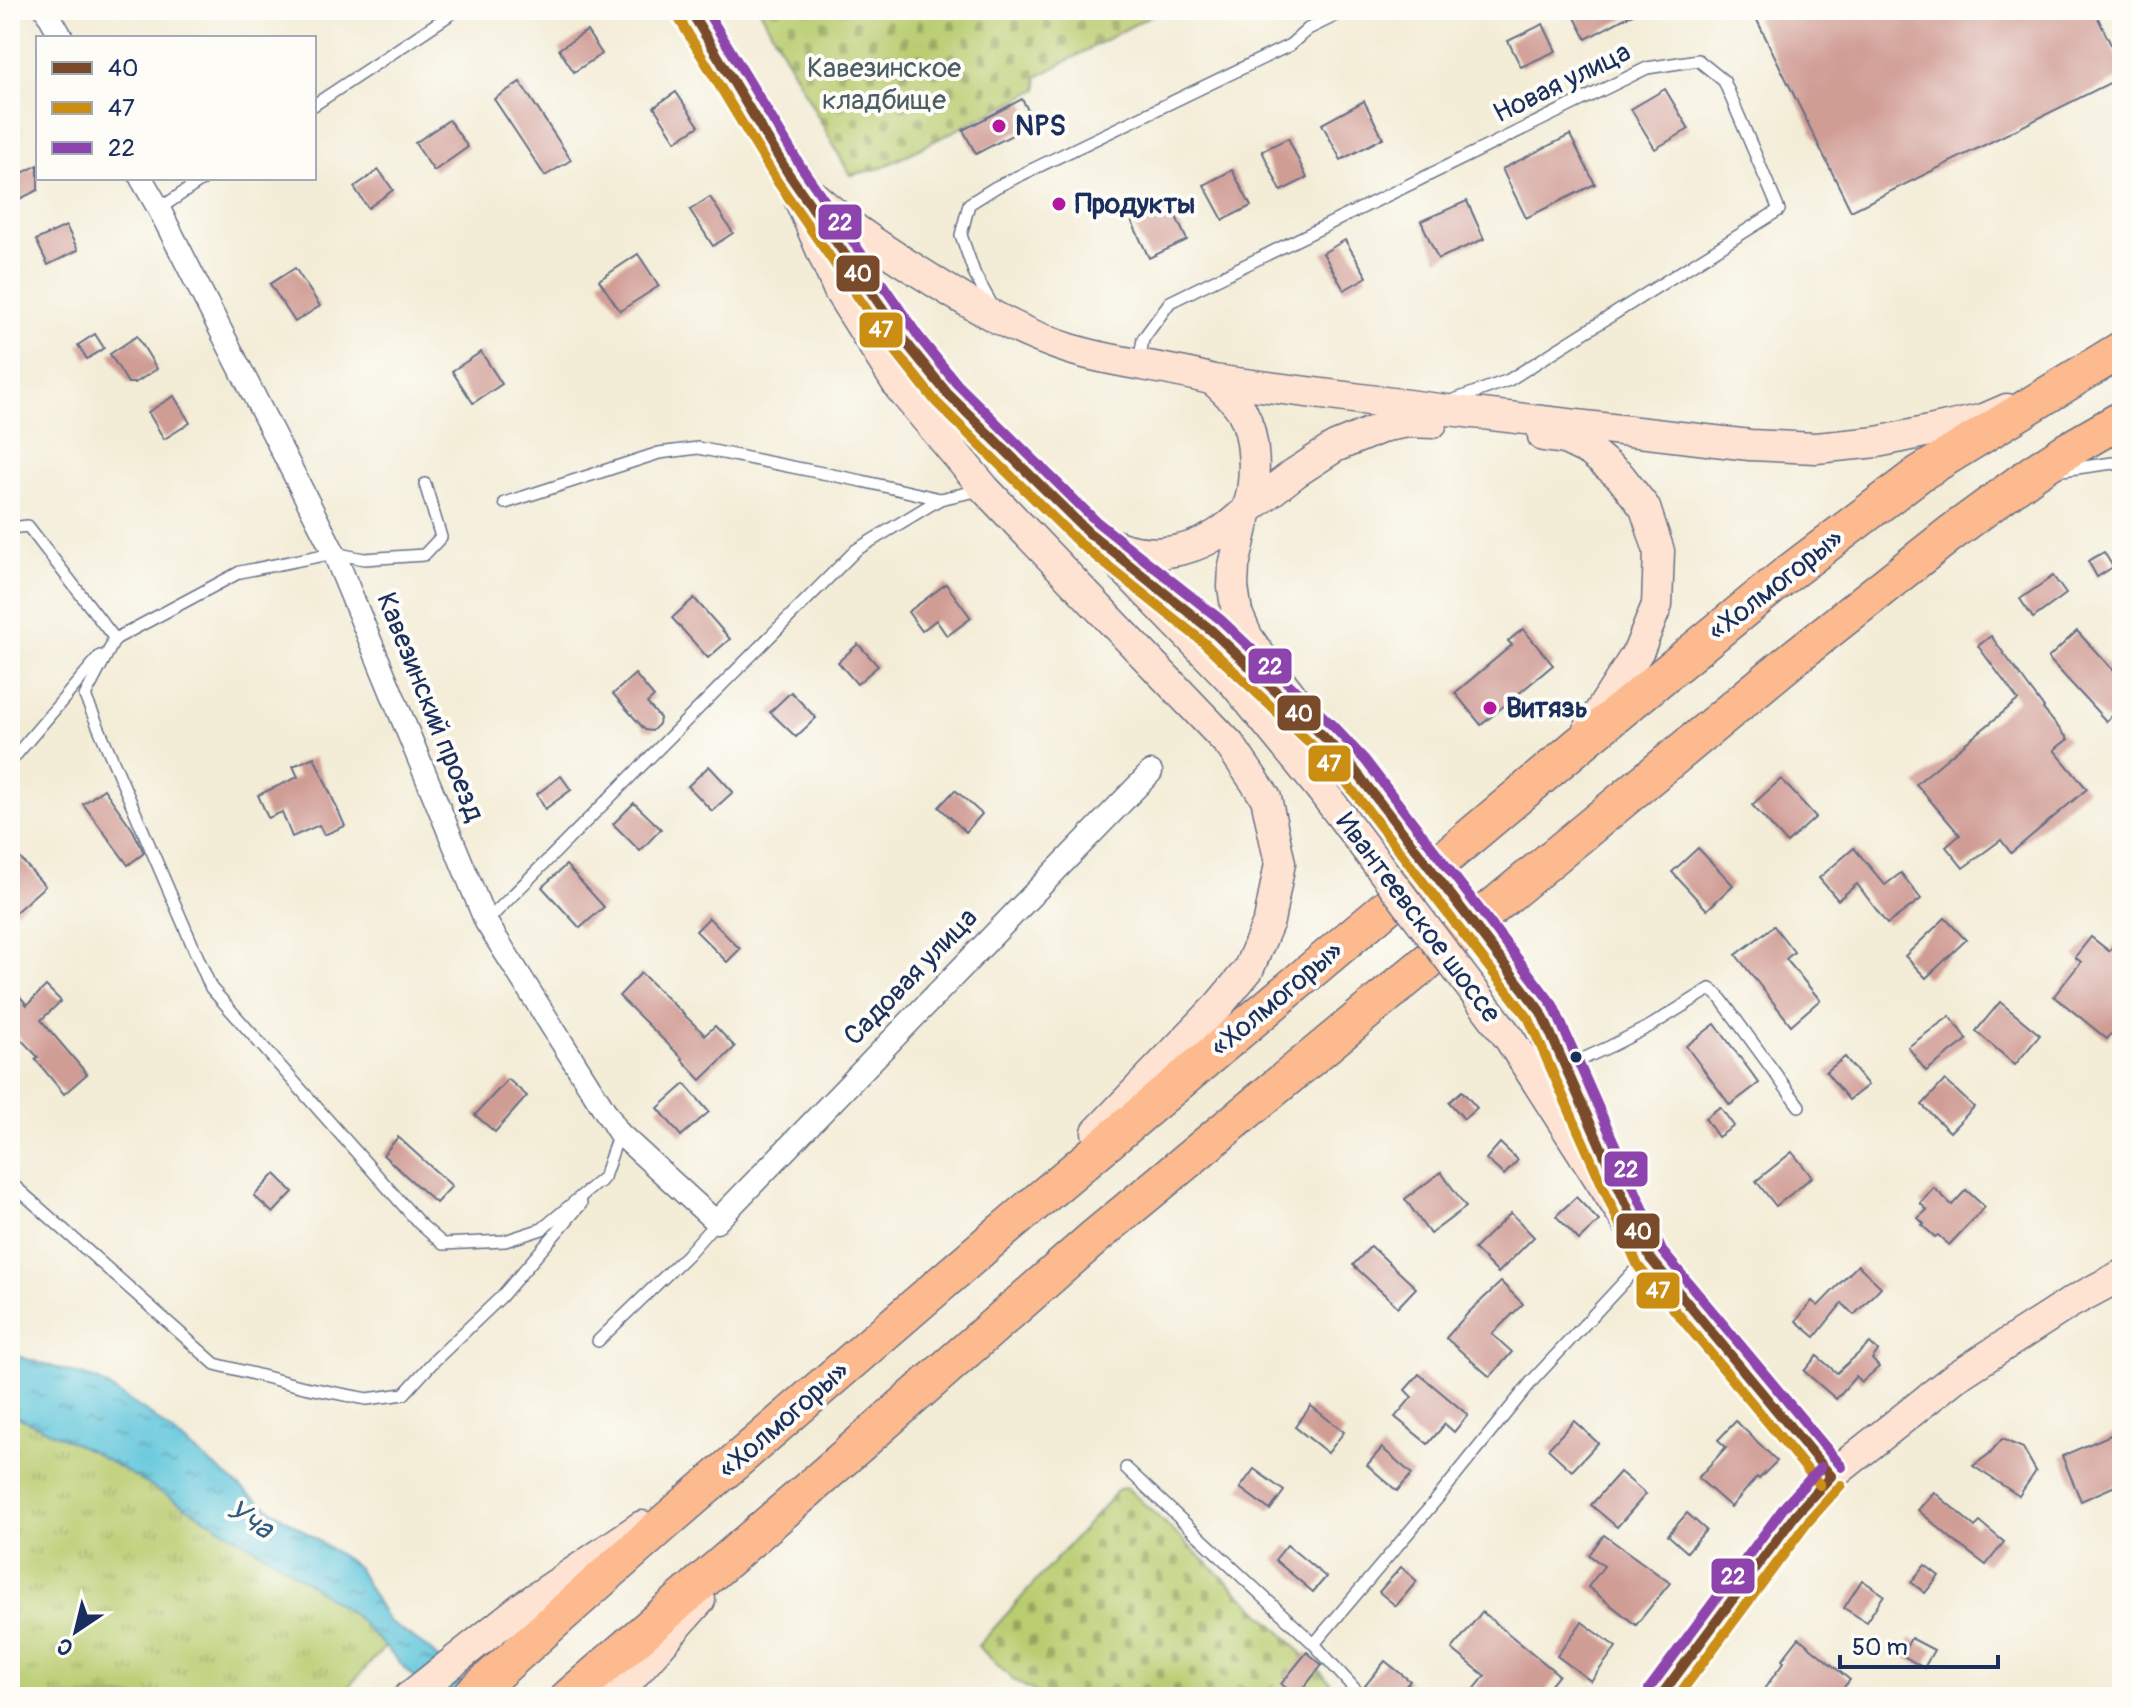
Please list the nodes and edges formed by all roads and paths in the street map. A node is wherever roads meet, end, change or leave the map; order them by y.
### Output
1 (46, 10) edge
2 (457, 10) edge
3 (690, 10) edge
4 (1347, 10) edge
5 (61, 36) edge
6 (316, 104) edge
7 (788, 173) junction
8 (142, 180) edge
9 (202, 180) edge
10 (159, 209) junction
11 (1002, 321) junction
12 (2122, 349) edge
13 (1139, 364) junction
14 (1213, 380) junction
15 (2064, 384) junction
16 (1431, 408) junction
17 (2122, 419) edge
18 (2122, 466) edge
19 (2033, 473) junction
20 (425, 484) dead end
21 (985, 489) junction
22 (940, 499) junction
23 (505, 503) dead end
24 (1247, 510) junction
25 (10, 528) edge
26 (1088, 532) junction
27 (334, 553) junction
28 (115, 639) junction
29 (1323, 736) junction
30 (1580, 744) junction
31 (10, 762) edge
32 (1151, 772) dead end
33 (486, 922) junction
34 (1565, 1067) junction
35 (1799, 1106) dead end
36 (619, 1133) junction
37 (604, 1177) junction
38 (10, 1182) edge
39 (716, 1222) junction
40 (988, 1243) junction
41 (1650, 1258) junction
42 (2122, 1275) edge
43 (598, 1341) dead end
44 (1126, 1468) dead end
45 (1831, 1476) junction
46 (532, 1621) junction
47 (1314, 1644) junction
48 (589, 1692) edge
49 (409, 1697) edge
50 (469, 1697) edge
51 (1362, 1697) edge
52 (1660, 1697) edge

1 - 5 street
2 - 6 lane
3 - 7 main road, Ивантеевское шоссе
4 - 11 lane
7 - 11 main road
7 - 21 main road
7 - 26 main road, Ивантеевское шоссе
8 - 10 street, Кавезинский проезд
9 - 10 lane
10 - 27 street, Кавезинский проезд
11 - 13 main road
12 - 15 highway, «Холмогоры»
13 - 14 main road
13 - 16 lane, Новая улица
14 - 16 main road
14 - 24 main road
15 - 16 main road
15 - 30 highway, «Холмогоры»
17 - 19 highway
18 - 19 lane
19 - 48 highway
20 - 27 lane
21 - 22 lane
21 - 40 main road
22 - 23 lane
22 - 33 lane
24 - 26 main road
24 - 29 main road
24 - 30 main road
25 - 28 lane
26 - 29 main road, Ивантеевское шоссе
26 - 41 main road, Ивантеевское шоссе, bridge
27 - 28 lane
27 - 33 street, Кавезинский проезд
28 - 31 lane
28 - 37 lane
29 - 34 main road, Ивантеевское шоссе, bridge
30 - 40 highway, «Холмогоры»
32 - 39 street, Садовая улица
33 - 36 street, Кавезинский проезд
34 - 35 lane
34 - 41 main road, Ивантеевское шоссе
36 - 37 lane
36 - 39 street, Кавезинский проезд
37 - 38 lane
39 - 43 lane
40 - 46 highway, «Холмогоры»
41 - 45 main road, Ивантеевское шоссе
41 - 47 lane
42 - 45 main road
44 - 47 lane
45 - 52 main road
46 - 49 main road
46 - 50 highway, «Холмогоры»
47 - 51 lane

